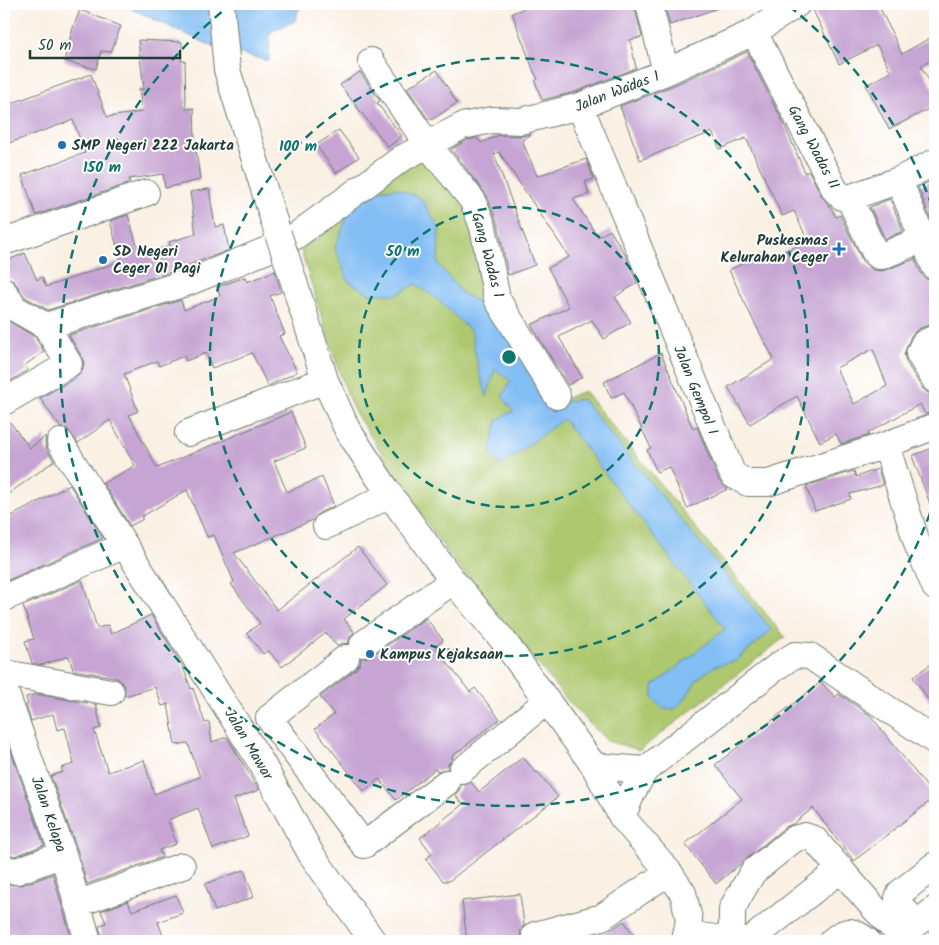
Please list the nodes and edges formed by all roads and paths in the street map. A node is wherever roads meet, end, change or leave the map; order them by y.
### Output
1 (221, 4) edge
2 (649, 4) edge
3 (797, 4) edge
4 (754, 32) junction
5 (371, 61) dead end
6 (666, 72) junction
7 (580, 106) junction
8 (427, 144) junction
9 (935, 162) edge
10 (899, 180) junction
11 (146, 193) dead end
12 (849, 198) junction
13 (922, 237) junction
14 (4, 242) edge
15 (935, 266) edge
16 (4, 292) edge
17 (46, 326) junction
18 (935, 338) edge
19 (325, 380) junction
20 (935, 380) edge
21 (557, 396) dead end
22 (4, 402) edge
23 (935, 426) edge
24 (188, 433) dead end
25 (60, 442) dead end
26 (886, 445) junction
27 (390, 494) junction
28 (326, 526) dead end
29 (125, 545) junction
30 (453, 580) junction
31 (935, 586) edge
32 (4, 598) edge
33 (4, 673) edge
34 (4, 688) edge
35 (111, 692) dead end
36 (547, 701) junction
37 (935, 741) edge
38 (594, 766) junction
39 (644, 770) junction
40 (622, 817) junction
41 (63, 854) junction
42 (935, 865) edge
43 (182, 866) dead end
44 (4, 868) edge
45 (840, 869) junction
46 (669, 872) junction
47 (77, 904) junction
48 (911, 927) edge
49 (535, 935) dead end
50 (686, 938) edge
51 (88, 941) edge
52 (373, 941) edge
53 (737, 941) edge
54 (832, 941) edge
55 (867, 941) edge

1 - 19 street
2 - 6 street
3 - 4 street, Jalan Wadas 1
4 - 6 street, Jalan Wadas 1
4 - 12 street, Gang Wadas II
5 - 8 street, Gang Wadas 1
6 - 7 street, Jalan Wadas 1
7 - 8 street, Jalan Wadas 1
7 - 26 street, Jalan Gempol I
8 - 17 street, Jalan Wadas 1
8 - 21 street, Gang Wadas 1
9 - 10 street, Gang Wadas II
10 - 12 street, Gang Wadas II
10 - 13 street
11 - 14 street
12 - 13 street
13 - 15 street
16 - 17 street
17 - 22 street
18 - 20 street
19 - 24 street
19 - 27 street
23 - 26 street, Jalan Gempol I
25 - 29 street, Jalan Mawar
26 - 31 street
27 - 28 street
27 - 30 street
29 - 32 street
29 - 52 street, Jalan Mawar
30 - 36 street
30 - 36 street
33 - 35 street
34 - 41 street, Jalan Kelapa
36 - 38 street
37 - 39 street
38 - 39 street
38 - 40 street
39 - 40 street
40 - 46 street
41 - 44 street
41 - 47 street, Jalan Kelapa
42 - 48 street
43 - 47 street
45 - 48 street
45 - 53 street
45 - 53 street
46 - 49 street
46 - 50 street
47 - 51 street, Jalan Kelapa
50 - 53 street
54 - 55 street

